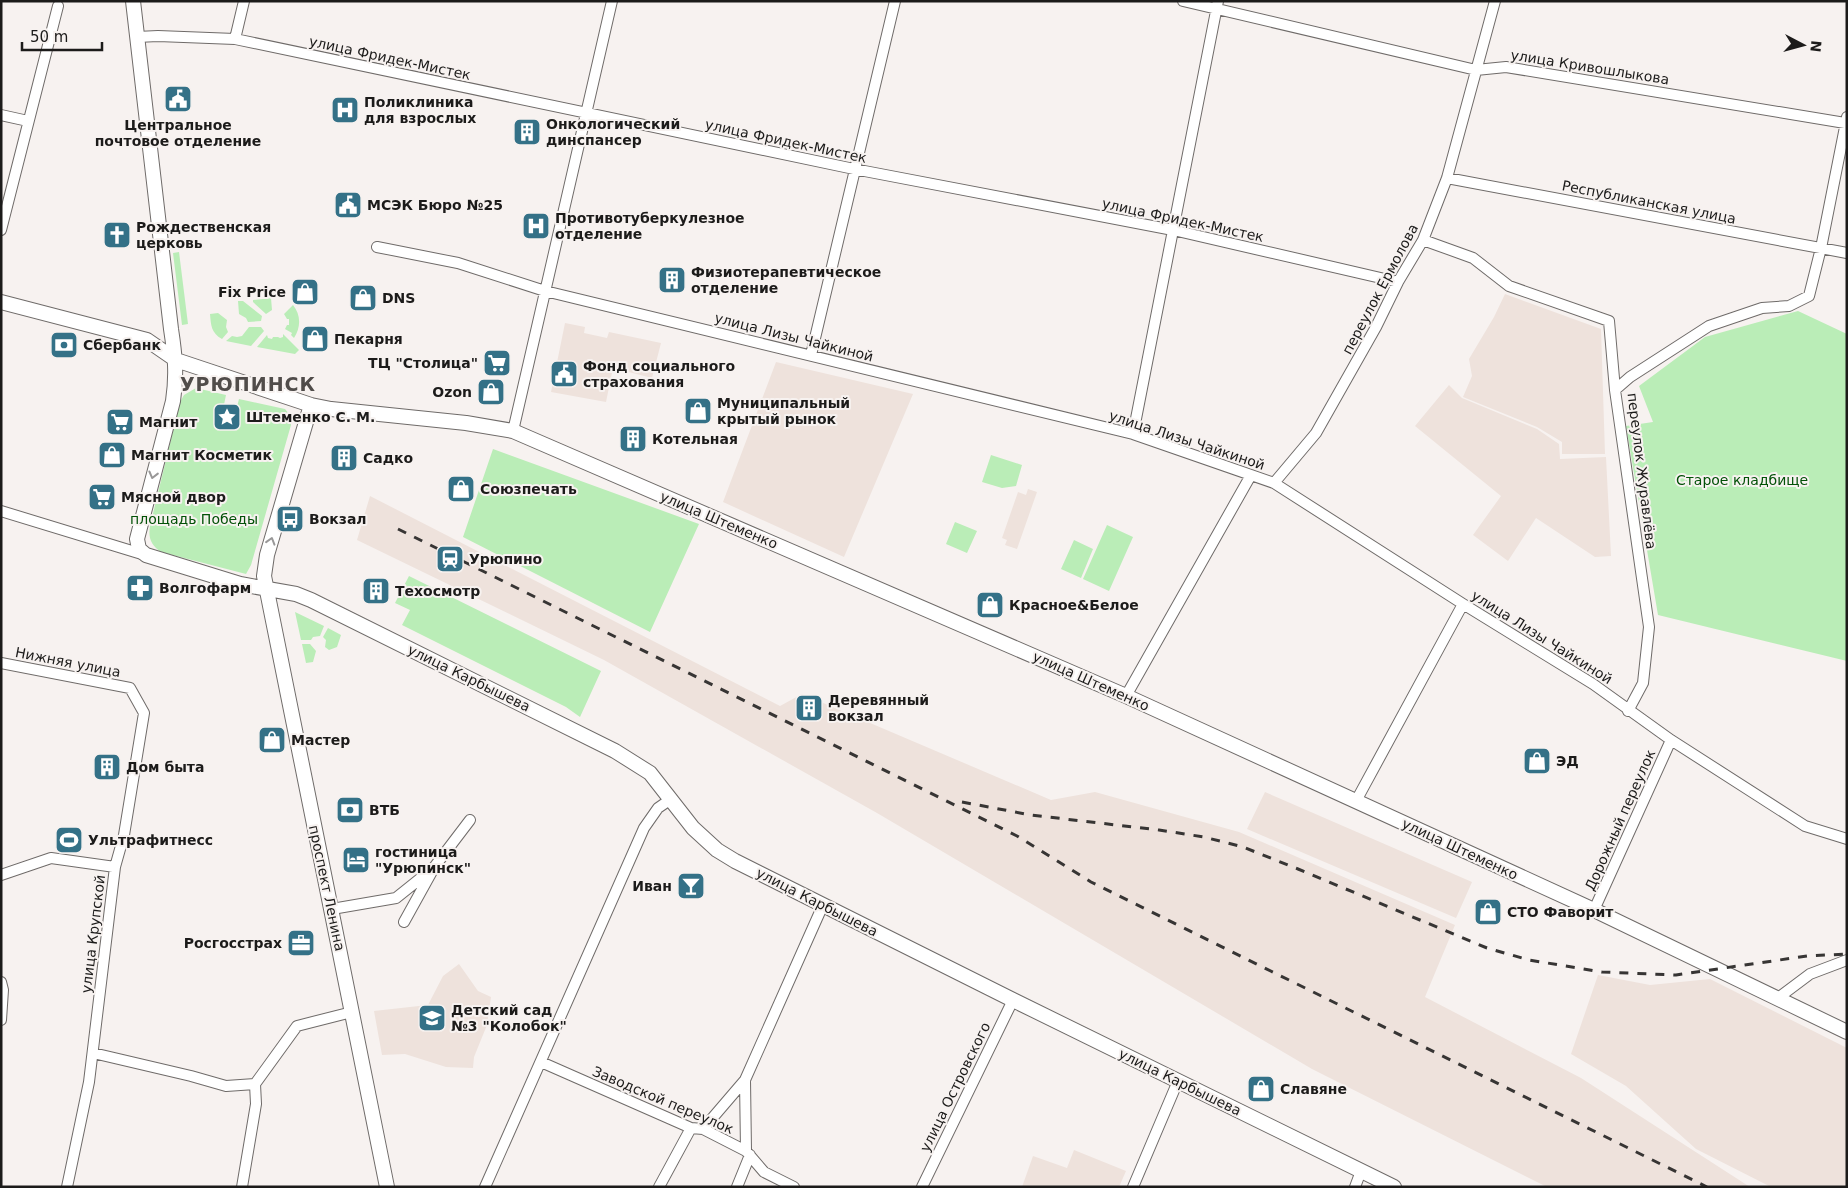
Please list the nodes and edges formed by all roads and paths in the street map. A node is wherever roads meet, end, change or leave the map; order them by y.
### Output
1 (133, 1) edge
2 (244, 1) edge
3 (612, 1) edge
4 (895, 1) edge
5 (1183, 1) edge
6 (1495, 1) edge
7 (58, 6) dead end
8 (1217, 6) edge
9 (137, 37) junction
10 (235, 39) junction
11 (1476, 70) junction
12 (586, 114) junction
13 (1, 115) edge
14 (28, 121) junction
15 (1846, 122) edge
16 (854, 169) junction
17 (1447, 178) junction
18 (1, 230) edge
19 (1173, 230) junction
20 (1423, 240) junction
21 (377, 247) dead end
22 (1821, 248) junction
23 (1847, 253) edge
24 (1398, 282) junction
25 (545, 291) junction
26 (1, 302) edge
27 (811, 354) junction
28 (176, 360) junction
29 (1615, 390) junction
30 (311, 405) junction
31 (512, 431) junction
32 (1133, 434) junction
33 (1251, 475) junction
34 (1274, 483) junction
35 (1, 511) edge
36 (146, 555) junction
37 (266, 589) junction
38 (1463, 604) junction
39 (1, 663) edge
40 (130, 688) joint
41 (1126, 696) junction
42 (1628, 711) junction
43 (1671, 740) junction
44 (671, 799) junction
45 (1356, 801) junction
46 (470, 820) dead end
47 (1847, 839) edge
48 (435, 866) junction
49 (115, 867) junction
50 (1, 875) edge
51 (823, 905) junction
52 (332, 909) junction
53 (1594, 910) junction
54 (404, 922) dead end
55 (1847, 960) edge
56 (1, 982) edge
57 (1778, 998) junction
58 (1013, 1000) junction
59 (352, 1012) junction
60 (1, 1020) edge
61 (1847, 1032) edge
62 (93, 1053) junction
63 (541, 1062) junction
64 (745, 1080) junction
65 (1178, 1081) junction
66 (255, 1084) junction
67 (691, 1128) junction
68 (703, 1129) junction
69 (748, 1153) junction
70 (1361, 1171) junction
71 (67, 1187) edge
72 (242, 1187) edge
73 (387, 1187) edge
74 (485, 1187) edge
75 (659, 1187) edge
76 (738, 1187) edge
77 (794, 1187) edge
78 (922, 1187) edge
79 (1134, 1187) edge
80 (1354, 1187) edge
81 (1394, 1187) edge

1 - 9 main road
2 - 10 street
3 - 12 street
4 - 16 street
5 - 8 street, улица Кривошлыкова
6 - 11 street, переулок Ермолова
7 - 14 street
8 - 11 street, улица Кривошлыкова
8 - 19 street
9 - 10 street, улица Фридек-Мистек
9 - 28 main road
10 - 12 street, улица Фридек-Мистек
11 - 15 street, улица Кривошлыкова
11 - 17 street, переулок Ермолова
12 - 16 street, улица Фридек-Мистек
12 - 25 street
13 - 14 street
14 - 18 street
15 - 22 street, переулок Журавлёва
16 - 19 street, улица Фридек-Мистек
16 - 27 street
17 - 20 street, переулок Ермолова
17 - 22 street, Республиканская улица
19 - 24 street, улица Фридек-Мистек
19 - 32 street
20 - 24 street, переулок Ермолова
20 - 29 street
21 - 25 street, улица Лизы Чайкиной
22 - 23 street, Республиканская улица
22 - 29 street, переулок Журавлёва
24 - 34 street, переулок Ермолова
25 - 27 street, улица Лизы Чайкиной
25 - 31 street
26 - 28 main road
27 - 32 street, улица Лизы Чайкиной
28 - 30 main road
28 -> 36 main road
29 - 42 street, переулок Журавлёва
30 - 31 main road, улица Штеменко
37 -> 30 main road
31 - 41 main road, улица Штеменко
32 - 33 street, улица Лизы Чайкиной
33 - 34 street, улица Лизы Чайкиной
33 - 41 street
34 - 38 street, улица Лизы Чайкиной
35 - 36 street
36 - 37 main road
37 - 44 main road, улица Карбышева
37 - 52 main road, проспект Ленина
38 - 42 street, улица Лизы Чайкиной
38 - 45 street
39 - 40 street, Нижняя улица
40 - 49 street, улица Крупской
41 - 45 main road, улица Штеменко
42 - 43 street, улица Лизы Чайкиной
43 - 47 street, улица Лизы Чайкиной
43 - 53 street, Дорожный переулок
44 - 51 main road, улица Карбышева
44 - 63 street
45 - 53 main road, улица Штеменко
46 - 48 street
48 - 52 street
48 - 54 street
49 - 50 street
49 - 62 street, улица Крупской
51 - 58 main road, улица Карбышева
51 - 64 street
52 - 59 main road, проспект Ленина
53 - 57 main road, улица Штеменко
55 - 57 street
56 - 60 street
57 - 61 main road, улица Штеменко
58 - 65 main road, улица Карбышева
58 - 78 street, улица Островского
59 - 66 street
59 - 73 main road, проспект Ленина
62 - 66 street
62 - 71 street, улица Крупской
63 - 67 street, Заводской переулок
63 - 74 street
64 - 68 street
64 - 69 street
65 - 70 main road, улица Карбышева
65 - 79 street
66 - 72 street
67 - 68 street, Заводской переулок
67 - 75 street
68 - 69 street, Заводской переулок
69 - 76 street
69 - 77 street, Заводской переулок
70 - 80 street
70 - 81 main road, улица Карбышева

